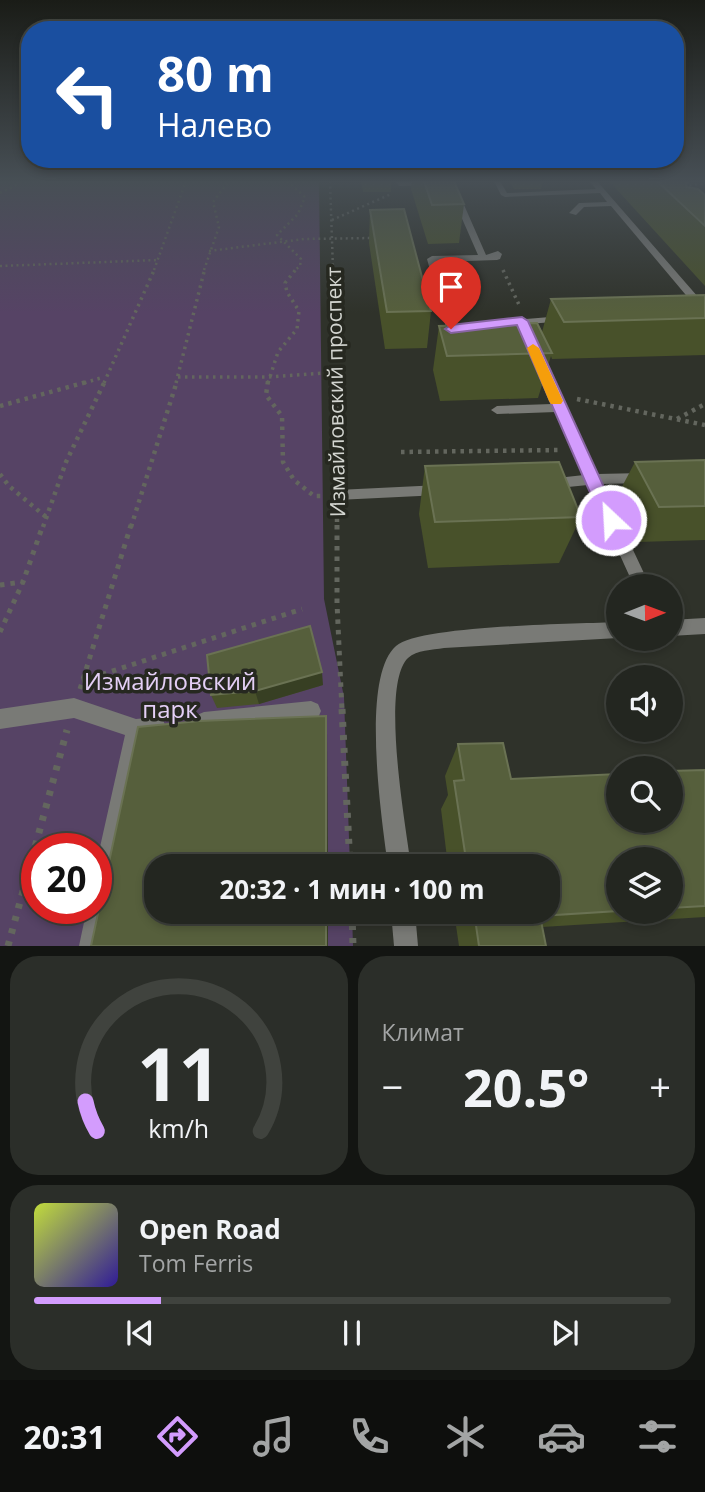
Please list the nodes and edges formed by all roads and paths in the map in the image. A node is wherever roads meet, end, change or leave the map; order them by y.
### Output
1 (170, 225) edge
2 (219, 225) edge
3 (289, 225) edge
4 (332, 225) edge
5 (469, 225) edge
6 (631, 225) edge
7 (372, 238) edge
8 (333, 239) junction
9 (281, 242) junction
10 (209, 251) junction
11 (498, 255) joint
12 (483, 257) junction
13 (158, 260) junction
14 (0, 266) edge
15 (705, 313) edge
16 (692, 315) edge
17 (574, 319) edge
18 (522, 321) junction
19 (337, 372) junction
20 (105, 377) junction
21 (178, 377) junction
22 (268, 377) junction
23 (553, 394) junction
24 (705, 404) edge
25 (0, 406) edge
26 (558, 408) junction
27 (497, 410) dead end
28 (676, 419) junction
29 (705, 425) edge
30 (577, 449) junction
31 (401, 452) dead end
32 (0, 474) edge
33 (654, 478) edge
34 (591, 479) junction
35 (529, 486) edge
36 (461, 489) edge
37 (337, 495) junction
38 (46, 517) junction
39 (636, 574) edge
40 (23, 582) junction
41 (0, 585) edge
42 (302, 609) dead end
43 (705, 626) edge
44 (683, 627) edge
45 (606, 631) edge
46 (0, 632) edge
47 (82, 681) junction
48 (70, 686) dead end
49 (74, 708) junction
50 (311, 711) dead end
51 (0, 719) edge
52 (136, 729) junction
53 (349, 854) edge
54 (398, 854) edge
55 (353, 924) edge
56 (404, 924) edge
57 (9, 946) edge
58 (91, 946) edge
59 (354, 946) edge
60 (406, 946) edge

1 - 13 path
2 - 10 path
3 - 9 path
4 - 8 path, Измайловский проспект
5 - 12 street
6 - 15 street
7 - 8 path
8 - 9 path
8 - 19 path, Измайловский проспект
9 - 10 path
9 - 22 path
10 - 21 path
11 - 12 street
11 - 18 path
12 - 18 street
13 - 14 path
13 - 20 path
15 - 16 street
17 - 18 street
18 - 23 street
19 - 22 path
19 - 37 path, Измайловский проспект
20 - 25 path
20 - 38 path
21 - 22 path
21 - 47 path
22 - 37 path
23 - 26 street
23 - 28 path
24 - 28 path
26 - 27 street
26 - 30 street
28 - 29 path
30 - 31 path
30 - 34 street
32 - 38 path
33 - 34 street
34 - 35 street
34 - 39 street
36 - 37 street
37 - 53 path, Измайловский проспект
38 - 40 path
40 - 41 path
40 - 46 path
42 - 47 path
43 - 44 street
45 - 54 street
47 - 48 path
47 - 49 path
49 - 51 street
49 - 52 street
49 - 57 path
50 - 52 street
52 - 58 street
55 - 59 path
56 - 60 street

